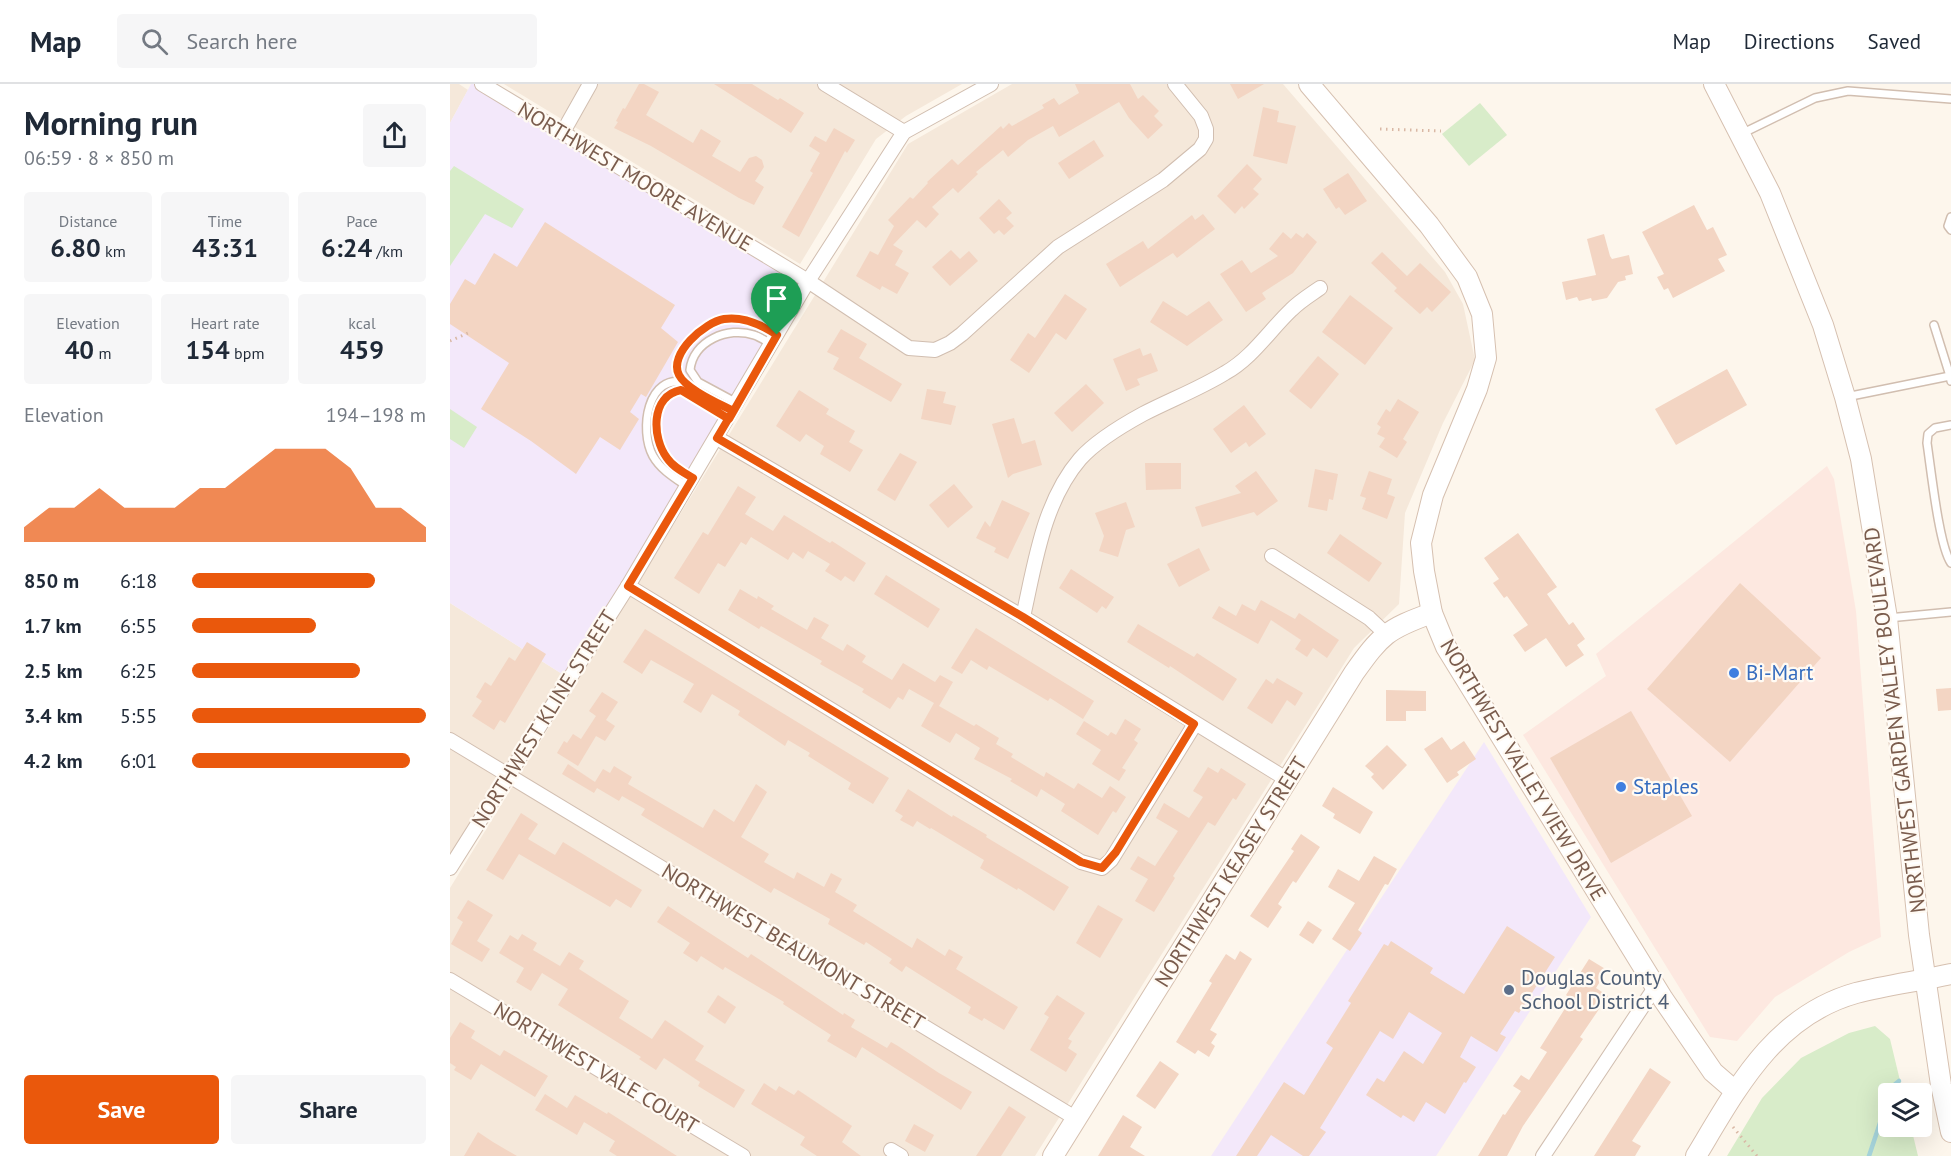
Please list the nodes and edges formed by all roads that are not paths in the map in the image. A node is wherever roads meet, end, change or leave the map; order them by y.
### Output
1 (482, 84) edge
2 (590, 84) edge
3 (825, 84) edge
4 (991, 84) edge
5 (1175, 84) edge
6 (1309, 84) edge
7 (1714, 84) edge
8 (1951, 99) edge
9 (563, 132) junction
10 (904, 132) junction
11 (1741, 134) junction
12 (1951, 217) edge
13 (1951, 230) edge
14 (808, 281) junction
15 (1320, 288) dead end
16 (1934, 325) dead end
17 (774, 339) junction
18 (1951, 379) edge
19 (686, 384) junction
20 (1845, 397) junction
21 (733, 411) junction
22 (1951, 425) edge
23 (717, 438) junction
24 (691, 483) junction
25 (1272, 556) dead end
26 (1951, 563) edge
27 (628, 586) junction
28 (1951, 612) edge
29 (1432, 613) junction
30 (1023, 617) junction
31 (1887, 618) junction
32 (1385, 633) junction
33 (1194, 724) junction
34 (450, 740) edge
35 (508, 775) junction
36 (1288, 780) junction
37 (450, 868) edge
38 (1951, 974) edge
39 (450, 980) edge
40 (1926, 980) junction
41 (1656, 986) junction
42 (1735, 1091) junction
43 (1077, 1119) junction
44 (1951, 1130) edge
45 (743, 1156) edge
46 (1053, 1156) edge
47 (1543, 1156) edge
48 (1696, 1156) edge

1 - 9 street, NORTHWEST MOORE AVENUE
2 - 9 street
3 - 10 street
4 - 10 street, NORTHWEST KLINE STREET
5 - 14 street, NORTHWEST MOORE AVENUE
6 - 29 street, NORTHWEST VALLEY VIEW DRIVE
7 - 11 street, NORTHWEST GARDEN VALLEY BOULEVARD
8 - 11 lane
9 - 14 street, NORTHWEST MOORE AVENUE
10 - 14 street, NORTHWEST KLINE STREET
11 - 20 street, NORTHWEST GARDEN VALLEY BOULEVARD
12 - 13 lane
14 - 17 street, NORTHWEST KLINE STREET
15 - 30 street
16 - 18 lane
17 - 19 lane
17 - 21 street, NORTHWEST KLINE STREET
17 - 21 lane
18 - 20 lane
19 - 21 lane
19 - 24 lane
20 - 31 street, NORTHWEST GARDEN VALLEY BOULEVARD
21 - 23 street, NORTHWEST KLINE STREET
21 - 24 lane
22 - 26 lane
23 - 24 street, NORTHWEST KLINE STREET
23 - 30 street
24 - 27 street, NORTHWEST KLINE STREET
25 - 32 street
27 - 33 street
27 - 35 street, NORTHWEST KLINE STREET
28 - 31 lane
29 - 32 street, NORTHWEST KEASEY STREET
29 - 41 street, NORTHWEST VALLEY VIEW DRIVE
30 - 33 street
31 - 40 street, NORTHWEST GARDEN VALLEY BOULEVARD
32 - 36 street, NORTHWEST KEASEY STREET
33 - 36 street
34 - 35 street, NORTHWEST BEAUMONT STREET
35 - 37 street, NORTHWEST KLINE STREET
35 - 43 street, NORTHWEST BEAUMONT STREET
36 - 43 street, NORTHWEST KEASEY STREET
38 - 40 street
39 - 45 street, NORTHWEST VALE COURT
40 - 42 street
40 - 44 street, NORTHWEST GARDEN VALLEY BOULEVARD
41 - 42 street, NORTHWEST VALLEY VIEW DRIVE
41 - 47 street
42 - 48 street
43 - 46 street, NORTHWEST KEASEY STREET

